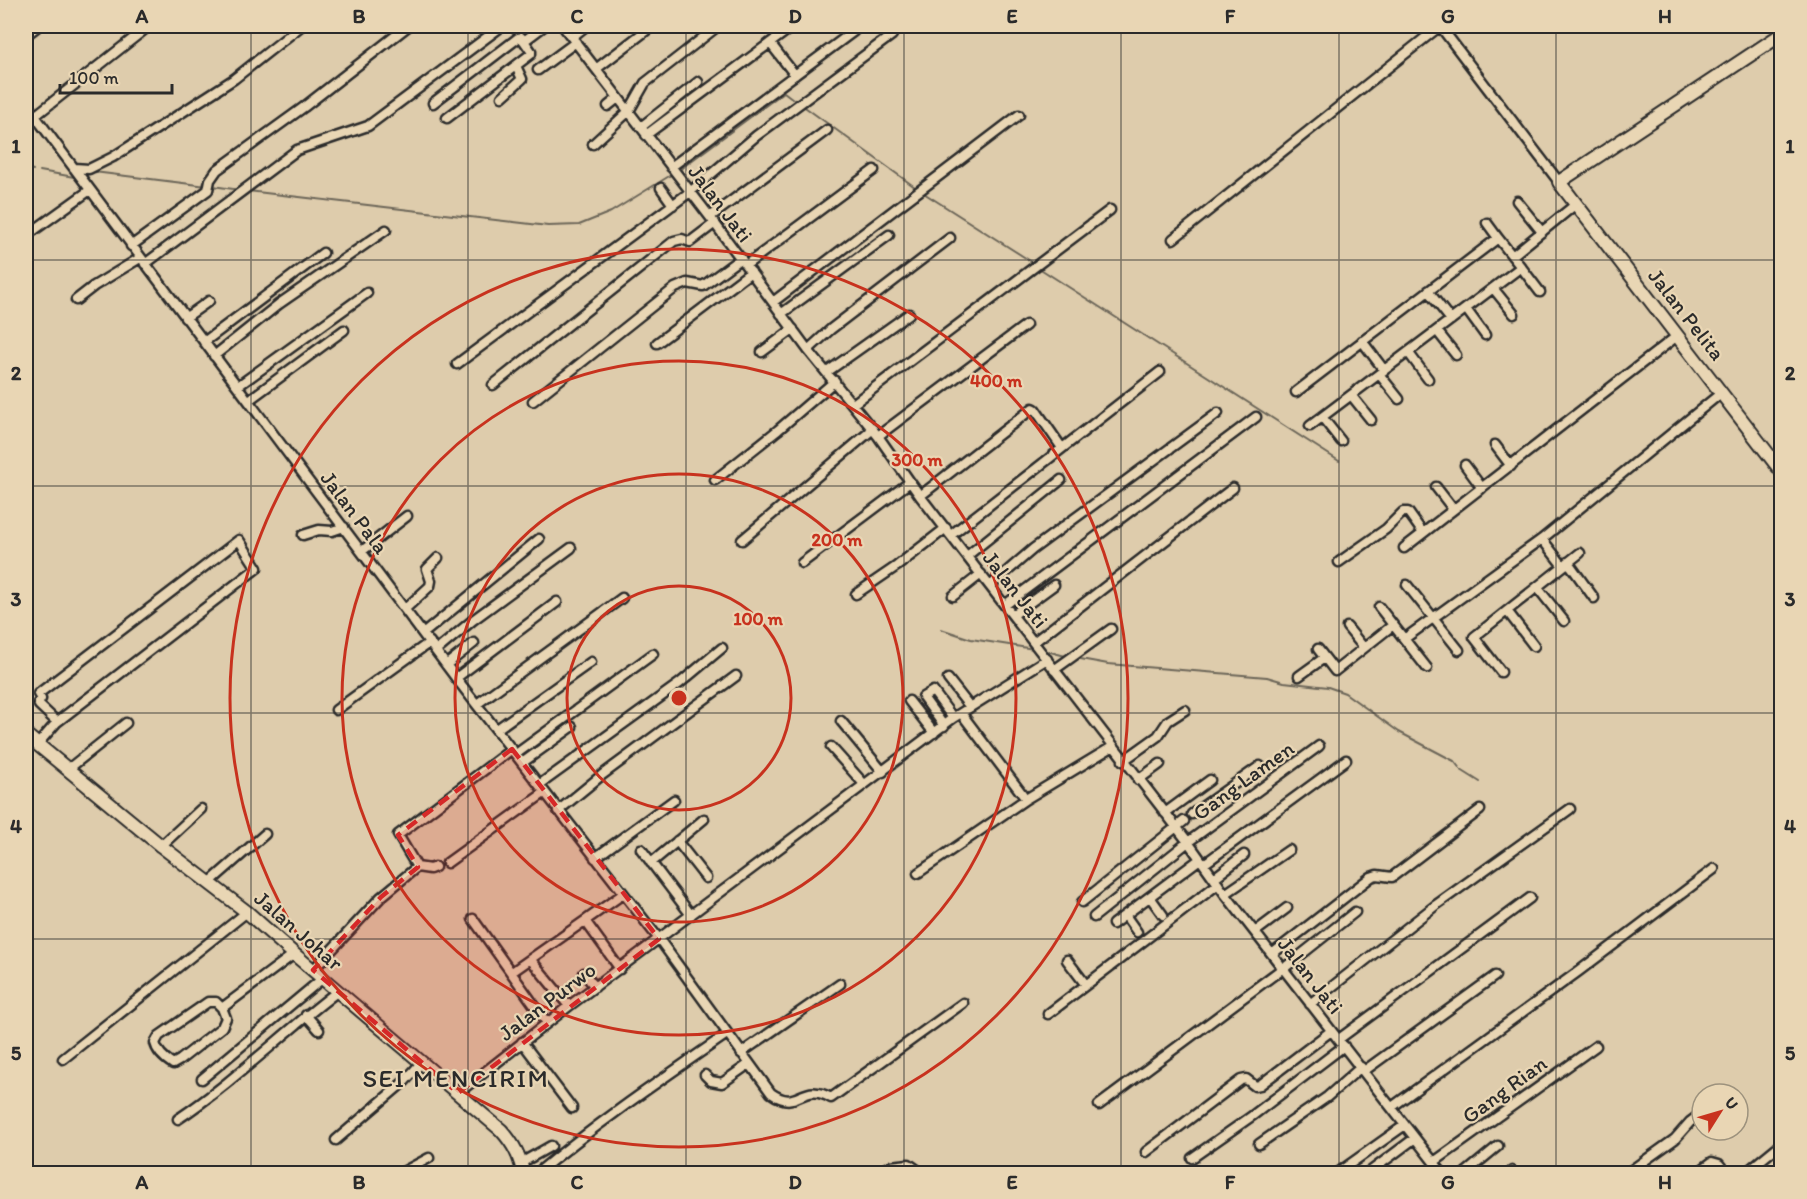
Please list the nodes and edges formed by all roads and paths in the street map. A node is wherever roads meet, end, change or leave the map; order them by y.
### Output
1 (38, 26) edge
2 (149, 26) edge
3 (301, 26) edge
4 (408, 26) edge
5 (502, 26) edge
6 (544, 26) edge
7 (563, 26) edge
8 (586, 26) edge
9 (652, 26) edge
10 (718, 26) edge
11 (793, 26) edge
12 (1440, 26) edge
13 (854, 31) dead end
14 (1782, 34) edge
15 (26, 35) edge
16 (892, 35) dead end
17 (574, 39) junction
18 (524, 41) junction
19 (770, 43) junction
20 (516, 66) junction
21 (596, 69) junction
22 (538, 70) dead end
23 (795, 75) junction
24 (698, 82) dead end
25 (502, 97) dead end
26 (618, 98) junction
27 (433, 103) dead end
28 (26, 104) edge
29 (608, 106) dead end
30 (629, 111) junction
31 (1019, 115) dead end
32 (35, 116) junction
33 (447, 118) dead end
34 (26, 123) edge
35 (827, 130) dead end
36 (644, 131) junction
37 (593, 144) dead end
38 (74, 168) junction
39 (672, 168) junction
40 (874, 170) dead end
41 (1559, 182) junction
42 (661, 188) dead end
43 (90, 190) junction
44 (690, 192) junction
45 (1517, 201) dead end
46 (1576, 204) junction
47 (673, 205) junction
48 (1110, 210) dead end
49 (712, 220) junction
50 (1487, 223) dead end
51 (386, 230) dead end
52 (1542, 232) junction
53 (889, 234) dead end
54 (26, 236) edge
55 (950, 238) dead end
56 (1173, 238) dead end
57 (1498, 238) junction
58 (131, 246) junction
59 (323, 254) dead end
60 (1512, 256) junction
61 (143, 261) junction
62 (746, 265) junction
63 (1521, 267) junction
64 (1493, 288) junction
65 (1428, 291) junction
66 (1540, 292) dead end
67 (367, 293) dead end
68 (76, 300) dead end
69 (209, 301) dead end
70 (773, 302) junction
71 (1466, 309) junction
72 (781, 314) junction
73 (909, 314) dead end
74 (1514, 314) dead end
75 (185, 318) junction
76 (1451, 320) junction
77 (1026, 325) dead end
78 (793, 329) junction
79 (344, 330) dead end
80 (1437, 331) junction
81 (1485, 335) dead end
82 (1677, 336) junction
83 (1362, 341) junction
84 (204, 342) junction
85 (657, 343) dead end
86 (808, 350) junction
87 (762, 352) dead end
88 (1408, 352) junction
89 (1456, 355) dead end
90 (214, 356) junction
91 (456, 364) dead end
92 (827, 372) junction
93 (1160, 372) dead end
94 (1382, 372) junction
95 (1428, 379) dead end
96 (835, 381) junction
97 (493, 385) dead end
98 (238, 387) junction
99 (1296, 392) dead end
100 (1721, 393) junction
101 (1351, 395) junction
102 (1399, 399) dead end
103 (249, 400) junction
104 (532, 401) dead end
105 (853, 404) junction
106 (1218, 413) dead end
107 (1256, 417) dead end
108 (1322, 417) junction
109 (1371, 420) dead end
110 (1310, 426) dead end
111 (875, 433) junction
112 (1341, 441) dead end
113 (1495, 445) dead end
114 (1062, 448) junction
115 (1466, 465) dead end
116 (1511, 466) junction
117 (1782, 472) edge
118 (714, 480) dead end
119 (1060, 480) dead end
120 (910, 482) junction
121 (1436, 487) dead end
122 (1233, 488) dead end
123 (1482, 488) junction
124 (920, 496) junction
125 (1453, 509) junction
126 (407, 516) dead end
127 (344, 527) junction
128 (949, 532) junction
129 (1423, 532) junction
130 (303, 535) dead end
131 (539, 539) dead end
132 (1542, 539) junction
133 (742, 540) dead end
134 (571, 548) dead end
135 (1404, 548) dead end
136 (362, 551) junction
137 (1580, 553) dead end
138 (968, 556) junction
139 (438, 558) dead end
140 (802, 562) dead end
141 (1339, 562) dead end
142 (1565, 564) junction
143 (981, 574) junction
144 (1054, 585) dead end
145 (1407, 585) dead end
146 (990, 586) junction
147 (1537, 587) junction
148 (856, 594) dead end
149 (953, 596) dead end
150 (1594, 597) dead end
151 (622, 598) dead end
152 (557, 602) dead end
153 (1005, 605) junction
154 (1379, 607) dead end
155 (405, 609) junction
156 (1507, 611) junction
157 (1013, 615) junction
158 (1433, 618) junction
159 (1564, 621) dead end
160 (1393, 625) junction
161 (1347, 627) dead end
162 (1111, 628) dead end
163 (424, 633) junction
164 (1404, 639) junction
165 (430, 642) junction
166 (474, 642) dead end
167 (1534, 646) dead end
168 (722, 648) dead end
169 (1364, 648) junction
170 (1040, 650) junction
171 (1318, 650) dead end
172 (1459, 650) dead end
173 (436, 651) junction
174 (653, 654) dead end
175 (1324, 658) junction
176 (591, 662) dead end
177 (446, 664) junction
178 (1427, 668) dead end
179 (1054, 670) junction
180 (1501, 672) dead end
181 (735, 676) dead end
182 (1299, 676) dead end
183 (456, 678) junction
184 (948, 679) dead end
185 (909, 701) dead end
186 (477, 704) junction
187 (970, 707) junction
188 (336, 710) dead end
189 (1185, 710) dead end
190 (957, 716) junction
191 (841, 721) dead end
192 (57, 722) junction
193 (126, 723) dead end
194 (944, 726) junction
195 (572, 727) dead end
196 (497, 729) junction
197 (934, 733) junction
198 (26, 735) edge
199 (37, 745) junction
200 (1319, 746) dead end
201 (831, 747) dead end
202 (1112, 747) junction
203 (514, 752) junction
204 (1346, 760) dead end
205 (1123, 761) junction
206 (522, 763) junction
207 (1160, 764) dead end
208 (1260, 766) dead end
209 (67, 770) junction
210 (883, 772) junction
211 (1138, 780) junction
212 (1210, 780) dead end
213 (864, 784) junction
214 (541, 789) junction
215 (1026, 799) junction
216 (674, 800) dead end
217 (1570, 809) dead end
218 (201, 810) dead end
219 (1480, 810) dead end
220 (558, 811) junction
221 (1165, 813) junction
222 (1192, 814) dead end
223 (704, 819) dead end
224 (1184, 821) dead end
225 (1176, 828) junction
226 (265, 834) dead end
227 (677, 841) junction
228 (1188, 842) junction
229 (161, 846) junction
230 (641, 849) dead end
231 (1289, 850) dead end
232 (1244, 855) dead end
233 (595, 858) junction
234 (1202, 862) junction
235 (447, 863) dead end
236 (651, 863) junction
237 (417, 867) junction
238 (435, 867) dead end
239 (1714, 869) dead end
240 (918, 873) dead end
241 (706, 878) dead end
242 (1216, 881) junction
243 (209, 883) junction
244 (623, 894) junction
245 (1225, 894) junction
246 (1150, 897) junction
247 (1530, 898) dead end
248 (1082, 902) dead end
249 (1287, 908) dead end
250 (247, 912) junction
251 (1355, 912) dead end
252 (691, 915) junction
253 (1125, 915) junction
254 (1163, 915) dead end
255 (1094, 917) dead end
256 (473, 919) dead end
257 (586, 922) junction
258 (1113, 924) dead end
259 (1137, 932) dead end
260 (1255, 932) junction
261 (659, 939) junction
262 (294, 954) junction
263 (1272, 954) junction
264 (531, 960) junction
265 (1067, 960) dead end
266 (620, 969) junction
267 (1283, 969) junction
268 (512, 972) junction
269 (584, 973) dead end
270 (318, 974) junction
271 (1495, 976) dead end
272 (840, 984) dead end
273 (1086, 985) junction
274 (595, 987) junction
275 (338, 991) junction
276 (963, 1004) dead end
277 (1310, 1004) junction
278 (569, 1006) junction
279 (222, 1008) junction
280 (1048, 1014) dead end
281 (306, 1015) junction
282 (548, 1023) junction
283 (318, 1030) dead end
284 (1331, 1031) junction
285 (727, 1034) junction
286 (522, 1042) junction
287 (1341, 1043) junction
288 (1596, 1046) dead end
289 (741, 1053) junction
290 (63, 1059) dead end
291 (421, 1063) junction
292 (749, 1064) junction
293 (1362, 1069) junction
294 (705, 1075) dead end
295 (202, 1079) dead end
296 (458, 1093) junction
297 (1100, 1105) dead end
298 (1392, 1107) junction
299 (572, 1108) dead end
300 (178, 1119) dead end
301 (1690, 1122) edge
302 (1405, 1125) junction
303 (1415, 1138) junction
304 (336, 1140) dead end
305 (1782, 1143) edge
306 (1259, 1144) dead end
307 (551, 1146) dead end
308 (1498, 1146) dead end
309 (1146, 1152) dead end
310 (429, 1158) dead end
311 (1192, 1158) dead end
312 (1434, 1162) junction
313 (522, 1168) edge
314 (399, 1173) edge
315 (536, 1173) edge
316 (884, 1173) edge
317 (923, 1173) edge
318 (1336, 1173) edge
319 (1367, 1173) edge
320 (1443, 1173) edge
321 (1464, 1173) edge
322 (1626, 1173) edge
323 (1696, 1173) edge
324 (1727, 1173) edge
325 (1744, 1173) edge

1 - 15 street
2 - 32 street
3 - 38 street
4 - 58 street
5 - 61 street
6 - 18 street
7 - 17 street, Jalan Jati
8 - 17 street
9 - 21 street
10 - 30 street
11 - 19 street
12 - 41 street
12 - 56 street
13 - 23 street
14 - 41 street
16 - 44 street
17 - 21 street, Jalan Jati
17 - 22 street
18 - 20 street
18 - 27 street
19 - 23 street
19 - 36 street
20 - 25 street
20 - 33 street
21 - 26 street, Jalan Jati
23 - 39 street
24 - 36 street
26 - 29 street
26 - 30 street, Jalan Jati
28 - 32 street, Jalan Pala
30 - 36 street, Jalan Jati
30 - 37 street
31 - 70 street
32 - 34 street
32 - 38 street, Jalan Pala
35 - 49 street
36 - 39 street, Jalan Jati
38 - 43 street, Jalan Pala
39 - 44 street, Jalan Jati
40 - 62 street
41 - 46 street, Jalan Pelita
42 - 47 street
43 - 54 street
43 - 58 street, Jalan Pala
44 - 47 street
44 - 49 street, Jalan Jati
45 - 52 street
46 - 52 street
46 - 82 street, Jalan Pelita
47 - 91 street
48 - 105 street
49 - 62 street, Jalan Jati
49 - 97 street
50 - 57 street
51 - 90 street
52 - 60 street
53 - 72 street
55 - 86 street
57 - 60 street
57 - 65 street
58 - 61 street, Jalan Pala
59 - 84 street
60 - 63 street
61 - 68 street
61 - 75 street, Jalan Pala
62 - 70 street, Jalan Jati
62 - 85 street
62 - 104 street
63 - 64 street
63 - 66 street
64 - 71 street
64 - 74 street
65 - 76 street
65 - 83 street
67 - 98 street
69 - 75 street
70 - 72 street, Jalan Jati
71 - 76 street
71 - 81 street
72 - 78 street, Jalan Jati
73 - 92 street
75 - 84 street, Jalan Pala
76 - 80 street
77 - 111 street
78 - 86 street, Jalan Jati
78 - 87 street
79 - 103 street
80 - 88 street
80 - 89 street
82 - 100 street, Jalan Pelita
82 - 116 street
83 - 94 street
83 - 99 street
84 - 90 street, Jalan Pala
86 - 92 street, Jalan Jati
88 - 94 street
88 - 95 street
90 - 98 street, Jalan Pala
92 - 96 street, Jalan Jati
93 - 114 street
94 - 101 street
94 - 102 street
96 - 105 street, Jalan Jati
96 - 118 street
98 - 103 street, Jalan Pala
100 - 117 street, Jalan Pelita
100 - 132 street
101 - 108 street
101 - 109 street
103 - 127 street, Jalan Pala
105 - 111 street, Jalan Jati
106 - 146 street
107 - 153 street
108 - 110 street
108 - 112 street
111 - 120 street, Jalan Jati
111 - 133 street
113 - 116 street
114 - 124 street
114 - 128 street
115 - 123 street
116 - 123 street
119 - 138 street
120 - 124 street, Jalan Jati
120 - 140 street
121 - 125 street
122 - 170 street, Jalan Purwo
123 - 125 street
124 - 128 street, Jalan Jati
125 - 129 street
126 - 136 street
127 - 130 street
127 - 136 street, Jalan Pala
128 - 138 street, Jalan Jati
128 - 148 street
129 - 135 street
129 - 141 street
131 - 163 street
132 - 142 street
132 - 158 street
134 - 173 street
136 - 155 street, Jalan Pala
137 - 142 street
138 - 143 street, Jalan Jati
139 - 155 street
142 - 147 street
142 - 150 street
143 - 146 street, Jalan Jati
143 - 149 street
144 - 157 street
145 - 158 street
146 - 153 street, Jalan Jati
147 - 156 street
147 - 159 street
151 - 186 street
152 - 183 street
153 - 157 street, Jalan Jati
154 - 160 street
155 - 163 street, Jalan Pala
156 - 167 street
156 - 180 street
157 - 170 street, Jalan Jati
158 - 164 street
158 - 172 street
160 - 164 street
160 - 169 street
161 - 169 street
162 - 179 street
163 - 165 street, Jalan Pala
164 - 178 street
165 - 173 street, Jalan Pala
165 - 188 street
166 - 177 street
168 - 214 street
169 - 175 street
170 - 179 street, Jalan Jati
170 - 187 street, Jalan Purwo
171 - 175 street
173 - 177 street, Jalan Pala
174 - 203 street
175 - 182 street
176 - 196 street
177 - 183 street, Jalan Pala
179 - 202 street, Jalan Jati
181 - 220 street
183 - 186 street, Jalan Pala
184 - 187 street
185 - 197 street
186 - 196 street, Jalan Pala
187 - 190 street, Jalan Purwo
189 - 205 street
190 - 194 street, Jalan Purwo
190 - 194 street
190 - 215 street
191 - 210 street
192 - 192 street
192 - 199 street
193 - 209 street
194 - 197 street, Jalan Purwo
195 - 206 street
196 - 203 street, Jalan Pala
197 - 210 street, Jalan Purwo
198 - 199 street, Jalan Johar
199 - 209 street, Jalan Johar
200 - 228 street, Gang Lamen
201 - 213 street
202 - 205 street, Jalan Jati
202 - 215 street
203 - 206 street, Jalan Pala
203 - 237 street
204 - 234 street
205 - 211 street, Jalan Jati
206 - 214 street, Jalan Pala
207 - 211 street
208 - 222 street
209 - 229 street, Jalan Johar
210 - 213 street, Jalan Purwo
211 - 221 street, Jalan Jati
212 - 221 street
213 - 252 street, Jalan Purwo
214 - 220 street, Jalan Pala
214 - 235 street
215 - 240 street
216 - 233 street
217 - 277 street
218 - 229 street
219 - 263 street
220 - 233 street, Jalan Pala
221 - 225 street, Jalan Jati
223 - 227 street
224 - 225 street
225 - 228 street, Jalan Jati
225 - 248 street
226 - 243 street
227 - 236 street
227 - 241 street
228 - 234 street, Jalan Jati
228 - 255 street, Gang Lamen
229 - 243 street, Jalan Johar
230 - 236 street
231 - 245 street
232 - 242 street
233 - 244 street, Jalan Pala
234 - 242 street, Jalan Jati
234 - 246 street
236 - 252 street
237 - 238 street
237 - 270 street
239 - 298 street
242 - 245 street, Jalan Jati
242 - 273 street
243 - 250 street, Jalan Johar
244 - 257 street
244 - 261 street, Jalan Pala
245 - 260 street, Jalan Jati
246 - 253 street
246 - 254 street
247 - 287 street
249 - 260 street
250 - 262 street, Jalan Johar
250 - 290 street
251 - 267 street
252 - 261 street, Jalan Purwo
253 - 258 street
253 - 259 street
256 - 268 street
257 - 264 street
257 - 266 street
260 - 263 street, Jalan Jati
261 - 266 street, Jalan Purwo
261 - 285 street, Jalan Pala
262 - 270 street, Jalan Johar
262 - 279 street
263 - 267 street, Jalan Jati
264 - 268 street
264 - 278 street
265 - 273 street
266 - 274 street, Jalan Purwo
267 - 277 street, Jalan Jati
267 - 297 street
268 - 282 street
269 - 274 street
270 - 275 street, Jalan Johar
270 - 295 street
271 - 293 street
272 - 289 street
273 - 280 street
274 - 278 street, Jalan Purwo
275 - 281 street
275 - 291 street, Jalan Johar
276 - 292 street, Jalan Pala
277 - 284 street, Jalan Jati
278 - 282 street, Jalan Purwo
279 - 279 street
281 - 283 street
281 - 300 street
282 - 286 street, Jalan Purwo
284 - 287 street, Jalan Jati
284 - 309 street
285 - 289 street, Jalan Pala
285 - 315 street
286 - 296 street, Jalan Purwo
286 - 299 street
287 - 293 street, Jalan Jati
287 - 311 street
288 - 312 street, Gang Rian
289 - 292 street, Jalan Pala
291 - 296 street, Jalan Johar
291 - 304 street
292 - 294 street
293 - 298 street, Jalan Jati
293 - 306 street
296 - 313 street, Jalan Johar
298 - 302 street, Jalan Jati
301 - 322 street
302 - 303 street, Jalan Jati
302 - 318 street
303 - 312 street, Jalan Jati
303 - 319 street
305 - 325 street
307 - 313 street
308 - 321 street
310 - 314 street
312 - 320 street, Jalan Jati
316 - 317 street
323 - 324 street

